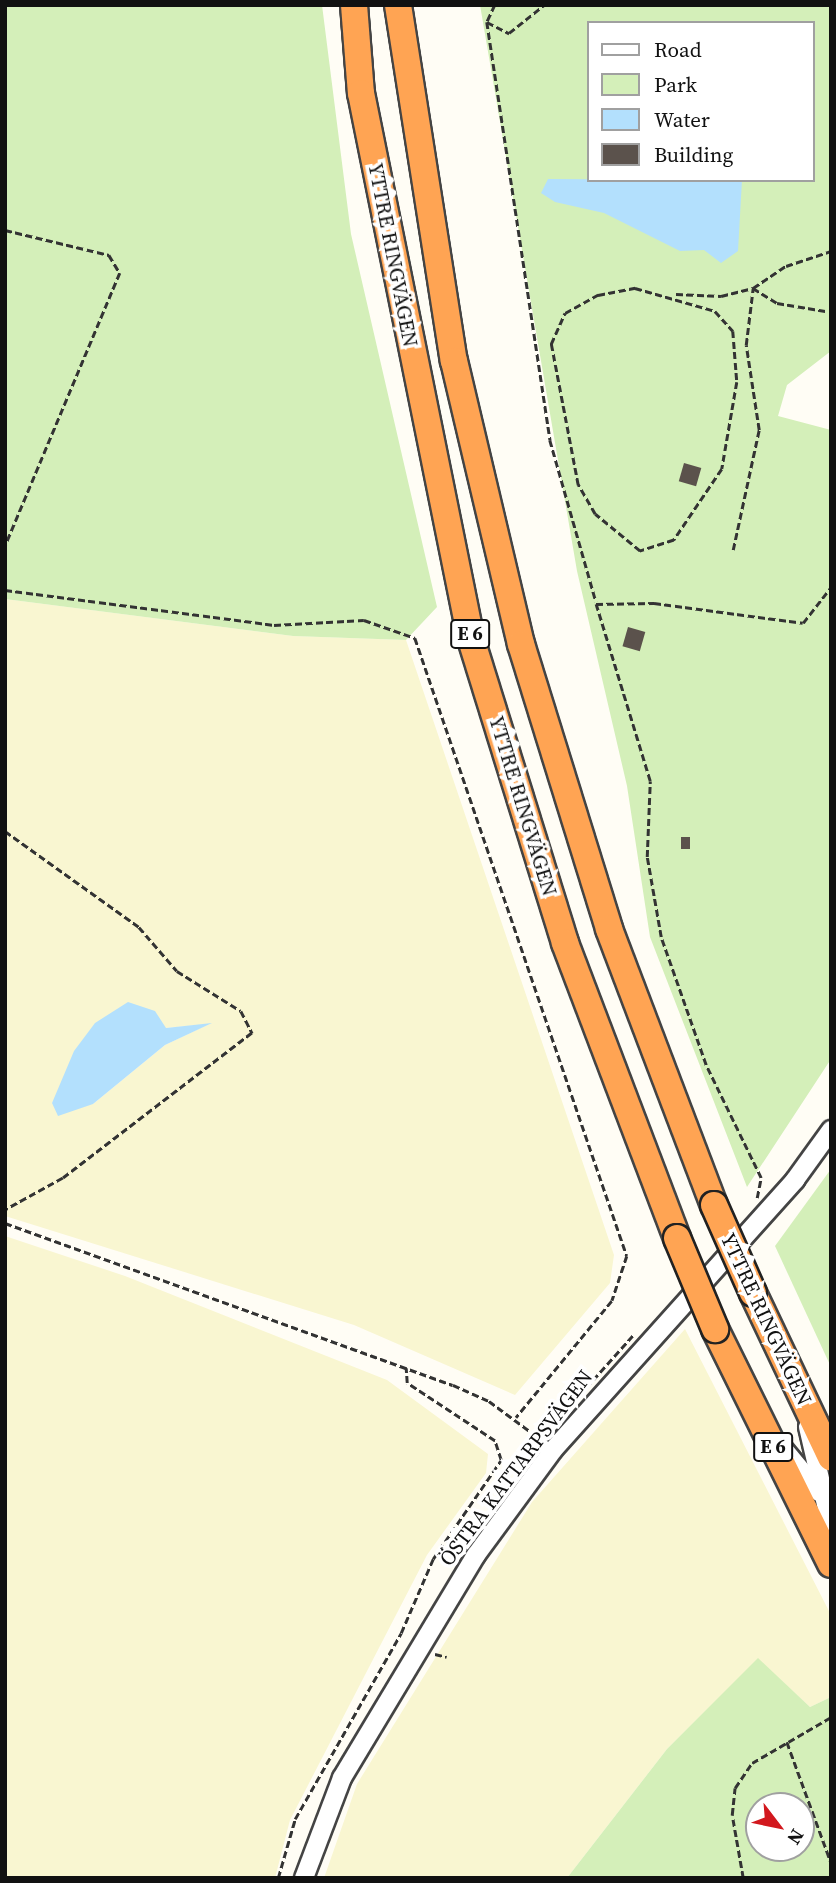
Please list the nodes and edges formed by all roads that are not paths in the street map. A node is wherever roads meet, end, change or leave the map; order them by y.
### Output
1 (354, 5) edge
2 (398, 5) edge
3 (831, 1130) edge
4 (803, 1400) junction
5 (760, 1421) junction
6 (831, 1457) edge
7 (826, 1500) edge
8 (831, 1526) edge
9 (831, 1564) edge
10 (304, 1878) edge

1 - 5 highway, YTTRE RINGVÄGEN / E 6, bridge
2 - 4 highway, YTTRE RINGVÄGEN / E 6, bridge
3 - 10 street, ÖSTRA KATTARPSVÄGEN
4 - 6 highway, YTTRE RINGVÄGEN / E 6
4 - 7 street
5 - 7 street
5 - 9 highway, YTTRE RINGVÄGEN / E 6
7 - 8 street

